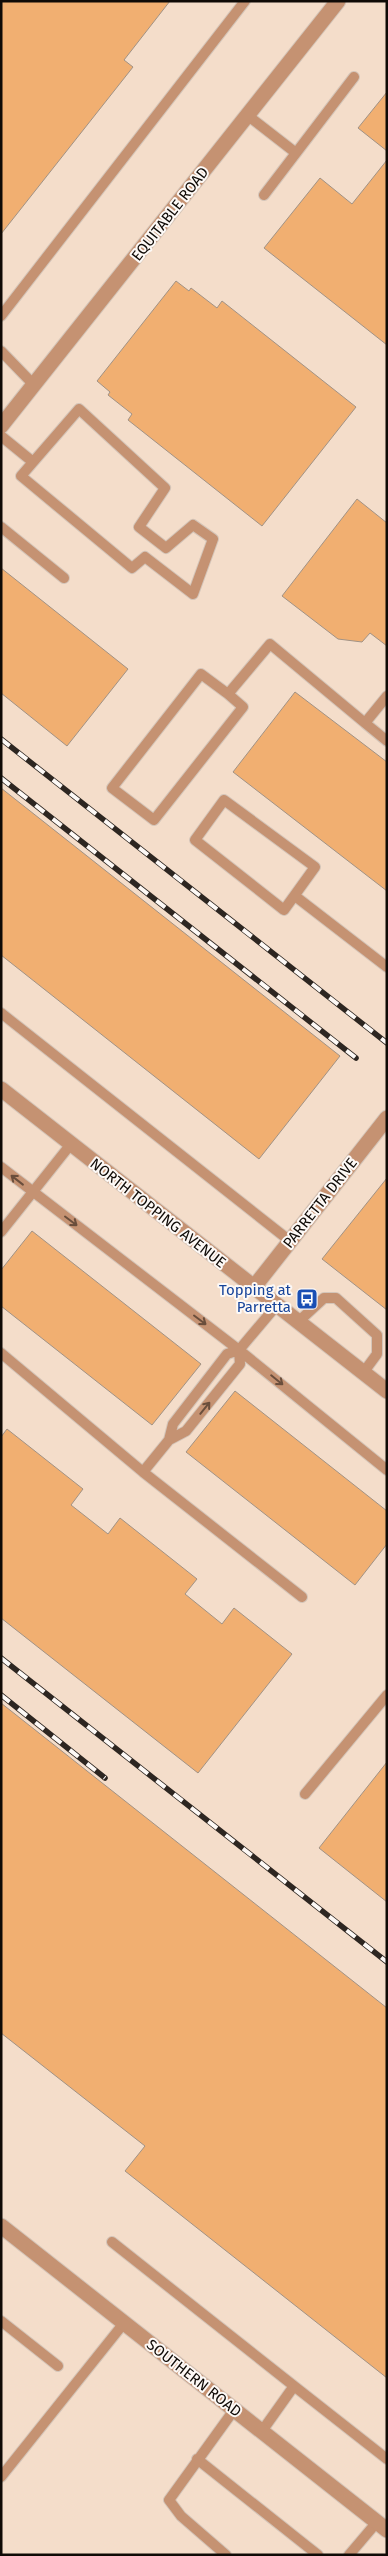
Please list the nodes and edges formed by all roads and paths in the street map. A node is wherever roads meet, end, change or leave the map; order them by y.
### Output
1 (245, 1) edge
2 (338, 1) edge
3 (354, 76) dead end
4 (248, 115) junction
5 (296, 153) junction
6 (264, 195) dead end
7 (1, 316) edge
8 (1, 351) edge
9 (34, 385) junction
10 (2, 426) edge
11 (33, 462) junction
12 (1, 527) edge
13 (64, 578) dead end
14 (228, 694) junction
15 (387, 696) edge
16 (364, 723) junction
17 (387, 741) edge
18 (295, 896) junction
19 (387, 967) edge
20 (3, 1018) edge
21 (1, 1089) edge
22 (387, 1118) edge
23 (71, 1144) junction
24 (1, 1167) edge
25 (32, 1192) junction
26 (1, 1232) edge
27 (290, 1241) junction
28 (254, 1288) junction
29 (276, 1305) junction
30 (298, 1322) junction
31 (239, 1350) junction
32 (1, 1353) edge
33 (363, 1373) junction
34 (387, 1391) edge
35 (169, 1440) junction
36 (387, 1470) edge
37 (143, 1472) junction
38 (302, 1597) dead end
39 (387, 1695) edge
40 (305, 1794) dead end
41 (1, 2226) edge
42 (112, 2242) dead end
43 (1, 2321) edge
44 (124, 2323) junction
45 (58, 2366) dead end
46 (294, 2386) junction
47 (234, 2410) junction
48 (262, 2431) junction
49 (197, 2459) junction
50 (387, 2459) edge
51 (1, 2477) edge
52 (382, 2526) edge
53 (226, 2555) edge
54 (318, 2555) edge
55 (349, 2555) edge

1 - 7 lane
2 - 4 street, EQUITABLE ROAD
3 - 5 lane
4 - 5 lane
4 - 9 street, EQUITABLE ROAD
5 - 6 lane
8 - 9 lane
9 - 10 street, EQUITABLE ROAD
10 - 11 lane
11 - 11 lane
12 - 13 lane
14 - 14 lane
14 - 16 lane
15 - 16 lane
16 - 17 lane
18 - 18 lane
18 - 19 lane
20 - 27 lane
21 - 23 street, NORTH TOPPING AVENUE
22 - 27 street, PARRETTA DRIVE
23 - 25 lane
23 - 28 street, NORTH TOPPING AVENUE
25 -> 24 lane
25 - 26 lane
25 -> 31 lane
27 - 28 street, PARRETTA DRIVE
28 - 29 street, NORTH TOPPING AVENUE
29 - 30 street, NORTH TOPPING AVENUE
29 - 31 lane
30 - 33 street, NORTH TOPPING AVENUE
30 - 33 lane
31 - 35 lane
35 -> 31 lane
31 -> 36 lane
32 - 37 lane
33 - 34 street, NORTH TOPPING AVENUE
35 - 37 lane
37 - 38 lane
39 - 40 lane
41 - 44 street, SOUTHERN ROAD
42 - 46 lane
43 - 45 lane
44 - 47 street, SOUTHERN ROAD
44 - 51 lane
46 - 48 lane
46 - 50 lane
47 - 48 street, SOUTHERN ROAD
47 - 49 lane
48 - 52 street, SOUTHERN ROAD
49 - 53 lane
49 - 54 lane
52 - 55 lane

